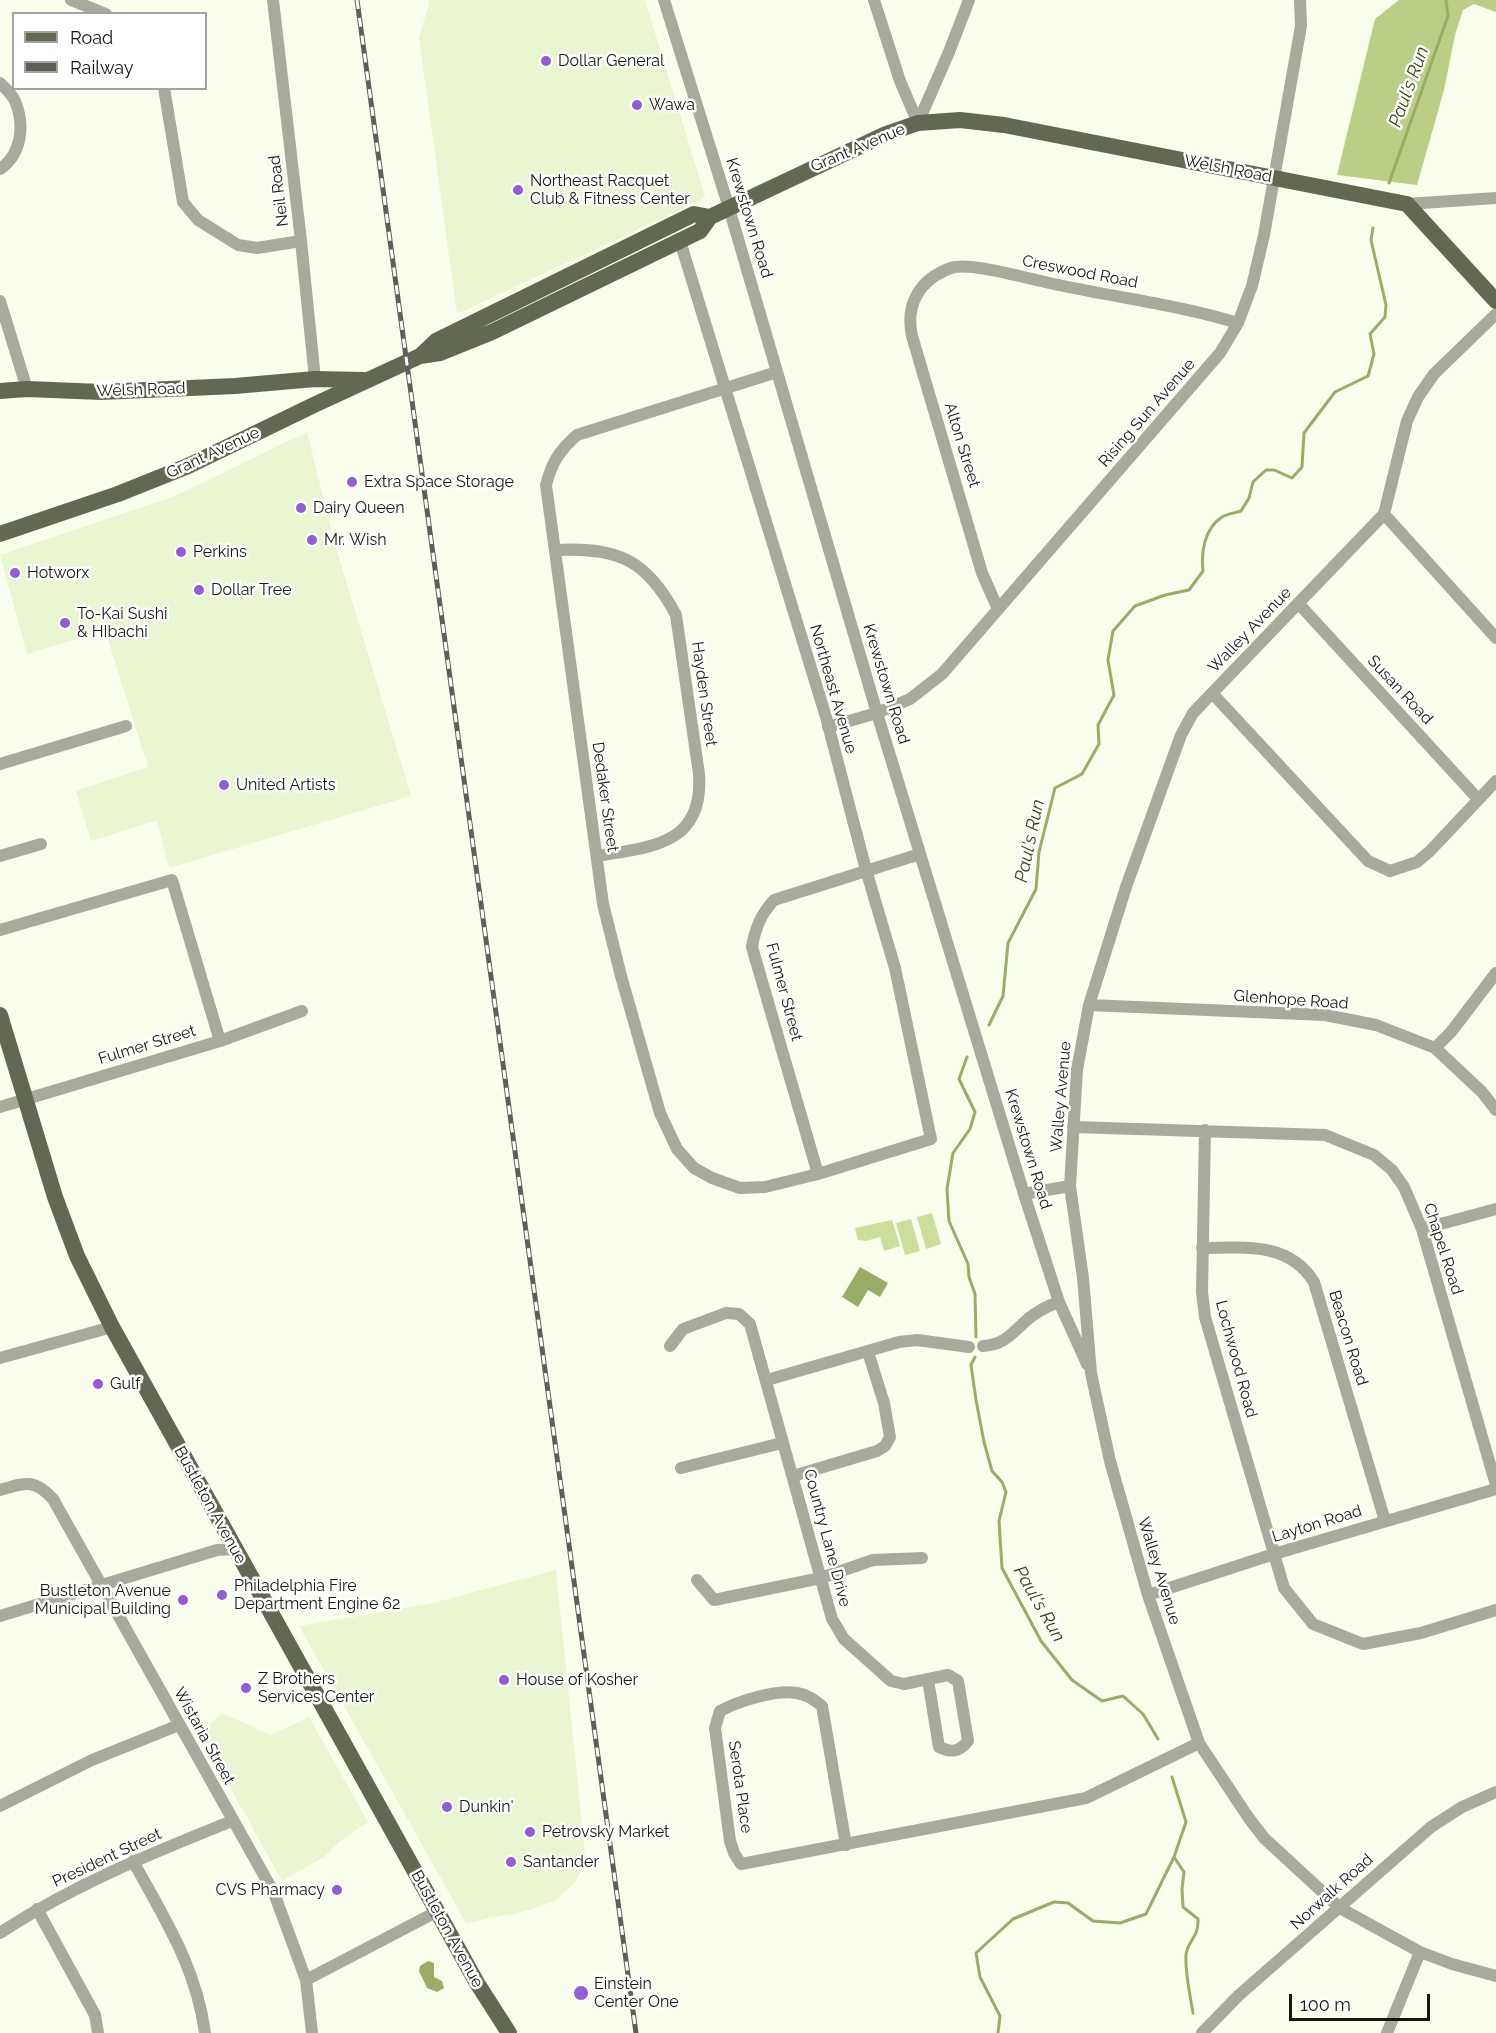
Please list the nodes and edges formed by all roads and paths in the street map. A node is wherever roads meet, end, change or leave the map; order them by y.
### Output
1 (71, 0) edge
2 (273, 0) edge
3 (664, 0) edge
4 (874, 0) edge
5 (969, 0) edge
6 (1300, 0) edge
7 (101, 12) edge
8 (0, 83) edge
9 (164, 90) edge
10 (918, 123) junction
11 (0, 170) edge
12 (1274, 178) junction
13 (1496, 198) edge
14 (1407, 204) junction
15 (729, 208) junction
16 (710, 217) junction
17 (301, 241) junction
18 (680, 241) junction
19 (920, 288) joint
20 (0, 301) edge
21 (1496, 301) edge
22 (1496, 314) edge
23 (1238, 323) junction
24 (420, 356) junction
25 (777, 372) junction
26 (315, 379) junction
27 (368, 380) junction
28 (282, 381) junction
29 (725, 388) junction
30 (27, 389) junction
31 (0, 391) edge
32 (316, 404) junction
33 (1384, 514) junction
34 (0, 534) edge
35 (557, 550) junction
36 (1298, 603) junction
37 (998, 609) junction
38 (1496, 638) edge
39 (1212, 693) junction
40 (877, 713) junction
41 (126, 726) dead end
42 (828, 726) junction
43 (0, 764) edge
44 (1496, 781) edge
45 (1478, 800) junction
46 (41, 844) dead end
47 (920, 854) junction
48 (0, 856) edge
49 (597, 856) junction
50 (867, 870) junction
51 (0, 930) edge
52 (1496, 973) edge
53 (1089, 1005) junction
54 (302, 1011) dead end
55 (0, 1015) edge
56 (220, 1041) junction
57 (1435, 1048) junction
58 (25, 1099) junction
59 (0, 1107) edge
60 (1496, 1110) edge
61 (1073, 1127) junction
62 (1204, 1131) junction
63 (917, 1144) joint
64 (818, 1174) junction
65 (1070, 1186) junction
66 (1024, 1194) junction
67 (1496, 1209) edge
68 (1422, 1229) junction
69 (1202, 1248) junction
70 (1059, 1302) junction
71 (112, 1327) junction
72 (670, 1346) dead end
73 (983, 1346) dead end
74 (969, 1347) dead end
75 (867, 1352) junction
76 (0, 1358) edge
77 (1091, 1373) junction
78 (767, 1380) junction
79 (782, 1443) junction
80 (681, 1468) dead end
81 (793, 1476) junction
82 (1496, 1487) edge
83 (0, 1490) edge
84 (1385, 1521) junction
85 (235, 1549) junction
86 (1274, 1554) junction
87 (921, 1558) dead end
88 (820, 1578) junction
89 (697, 1580) dead end
90 (100, 1586) junction
91 (1148, 1595) junction
92 (1496, 1610) edge
93 (0, 1616) edge
94 (928, 1680) junction
95 (179, 1725) junction
96 (1199, 1743) junction
97 (1496, 1792) edge
98 (0, 1806) edge
99 (232, 1821) junction
100 (846, 1845) junction
101 (133, 1861) junction
102 (1340, 1908) junction
103 (37, 1909) junction
104 (438, 1911) junction
105 (0, 1933) edge
106 (1419, 1952) junction
107 (1496, 1976) edge
108 (306, 1980) junction
109 (506, 2032) edge
110 (98, 2033) edge
111 (205, 2033) edge
112 (312, 2033) edge
113 (1202, 2033) edge
114 (1387, 2033) edge

1 - 7 street
2 - 17 street, Neil Road
3 - 15 street, Krewstown Road
4 - 10 street
5 - 10 street, Grant Avenue
6 - 12 street, Rising Sun Avenue
8 - 11 street
9 - 17 street
10 - 12 main road, Welsh Road
10 - 15 main road, Grant Avenue
12 - 14 main road, Welsh Road
12 - 23 street, Rising Sun Avenue
13 - 14 street
14 - 21 main road
15 - 16 main road, Grant Avenue
15 - 25 street, Krewstown Road
16 - 18 main road, Grant Avenue
16 - 24 main road, Grant Avenue
17 - 26 street, Neil Road
18 - 24 main road, Grant Avenue
18 - 29 street, Northeast Avenue
19 - 23 street, Creswood Road
19 - 37 street, Alton Street
20 - 30 street
22 - 33 street
23 - 37 street, Rising Sun Avenue
24 - 27 main road, Grant Avenue
25 - 29 street
25 - 40 street, Krewstown Road
26 - 27 main road, Welsh Road
26 - 28 main road, Welsh Road
27 - 32 main road, Grant Avenue
28 - 30 main road, Welsh Road
28 - 32 main road
29 - 35 street, Dedaker Street
29 - 42 street, Northeast Avenue
30 - 31 main road, Welsh Road
32 - 34 main road, Grant Avenue
33 - 36 street, Walley Avenue
33 - 38 street
35 - 49 street, Dedaker Street
35 - 49 street, Hayden Street
36 - 39 street, Walley Avenue
36 - 45 street, Susan Road
37 - 40 street, Rising Sun Avenue
39 - 45 street
39 - 53 street, Walley Avenue
40 - 42 street, Rising Sun Avenue
40 - 47 street, Krewstown Road
41 - 43 street
42 - 50 street, Northeast Avenue
44 - 45 street
46 - 48 street
47 - 50 street, Fulmer Street
47 - 66 street, Krewstown Road
49 - 64 street, Dedaker Street
50 - 63 street, Northeast Avenue
50 - 64 street, Fulmer Street
51 - 56 street
52 - 57 street
53 - 57 street, Glenhope Road
53 - 61 street, Walley Avenue
54 - 56 street, Fulmer Street
55 - 58 main road, Bustleton Avenue
56 - 58 street, Fulmer Street
57 - 60 street, Glenhope Road
58 - 59 street, Fulmer Street
58 - 71 main road, Bustleton Avenue
61 - 62 street, Chapel Road
61 - 65 street, Walley Avenue
62 - 68 street, Chapel Road
62 - 69 street, Lochwood Road
63 - 64 street, Dedaker Street
65 - 66 street
65 - 77 street, Walley Avenue
66 - 70 street, Krewstown Road
67 - 68 street
68 - 82 street, Chapel Road
69 - 84 street, Beacon Road
69 - 86 street, Lochwood Road
70 - 73 street
70 - 77 street, Krewstown Road
71 - 76 street
71 - 85 main road, Bustleton Avenue
72 - 78 street, Country Lane Drive
74 - 75 street
75 - 78 street
75 - 81 street
77 - 91 street, Walley Avenue
78 - 79 street, Country Lane Drive
79 - 80 street
79 - 81 street, Country Lane Drive
81 - 88 street, Country Lane Drive
82 - 84 street, Layton Road
83 - 90 street, Wistaria Street
84 - 86 street, Layton Road
85 - 90 street
85 - 104 main road, Bustleton Avenue
86 - 91 street, Layton Road
86 - 92 street, Lochwood Road
87 - 88 street
88 - 89 street
88 - 94 street, Country Lane Drive
90 - 93 street
90 - 95 street, Wistaria Street
91 - 96 street, Walley Avenue
94 - 94 street, Country Lane Drive
95 - 98 street
95 - 99 street, Wistaria Street
96 - 100 street, Serota Place
96 - 102 street, Walley Avenue
97 - 102 street, Norwalk Road
99 - 101 street, President Street
99 - 108 street, Wistaria Street
100 - 100 street, Serota Place
101 - 103 street, President Street
101 - 111 street
102 - 106 street, Walley Avenue
102 - 113 street, Norwalk Road
103 - 105 street, President Street
103 - 110 street
104 - 108 street
104 - 109 main road, Bustleton Avenue
106 - 107 street, Walley Avenue
106 - 114 street
108 - 112 street, Wistaria Street

